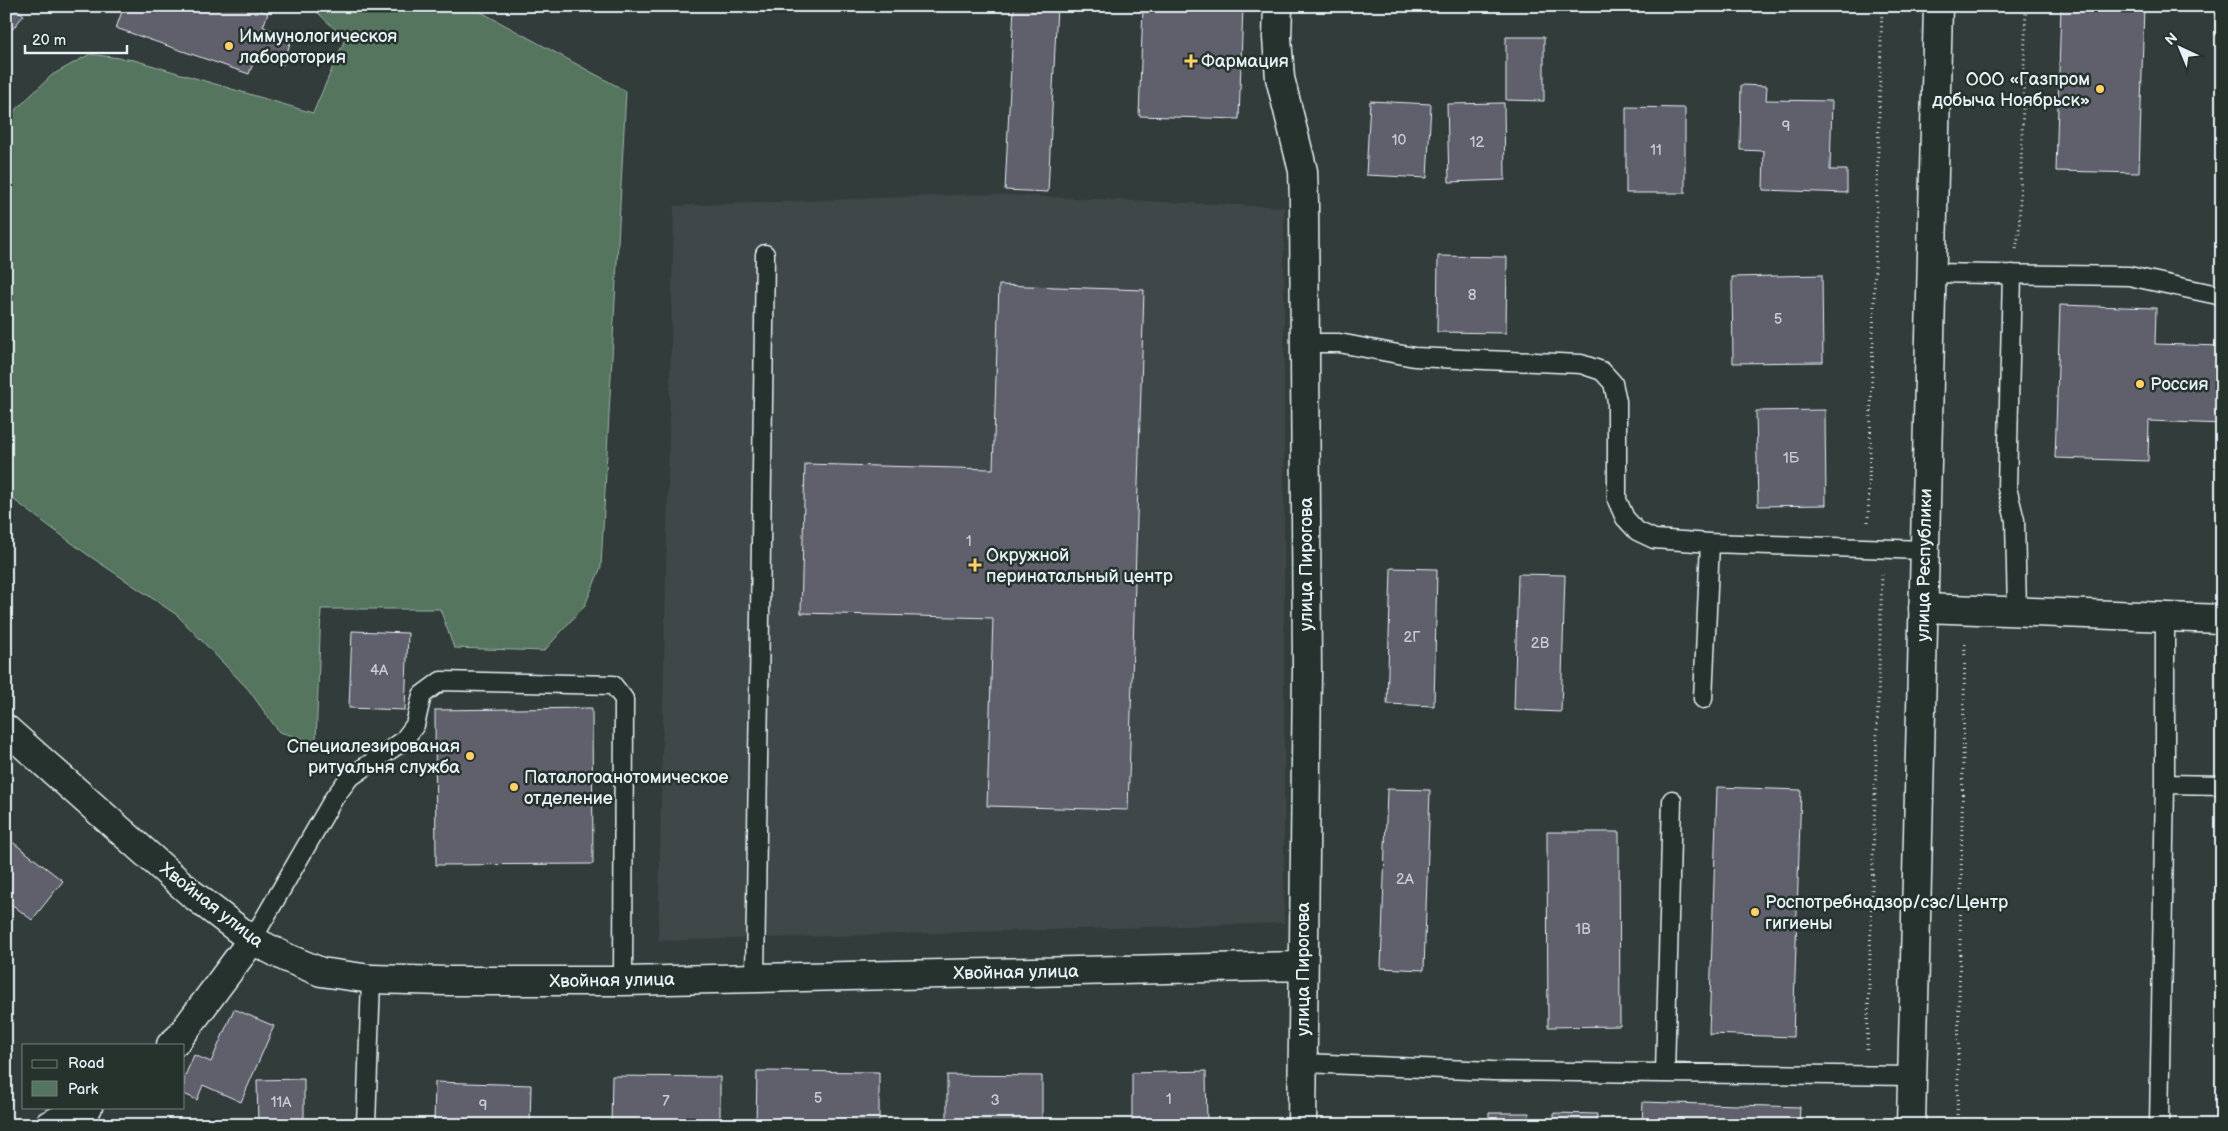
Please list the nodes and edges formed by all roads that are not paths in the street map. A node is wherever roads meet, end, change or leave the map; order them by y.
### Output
1 (1278, 6) edge
2 (1938, 6) edge
3 (765, 254) dead end
4 (1930, 273) junction
5 (2012, 274) junction
6 (2222, 296) edge
7 (1304, 343) junction
8 (1710, 543) junction
9 (1924, 550) junction
10 (1923, 608) junction
11 (2017, 612) junction
12 (2165, 618) junction
13 (2222, 619) edge
14 (1703, 699) dead end
15 (6, 729) edge
16 (2166, 784) junction
17 (2222, 785) edge
18 (1672, 800) dead end
19 (252, 940) junction
20 (1302, 966) junction
21 (755, 978) junction
22 (371, 979) junction
23 (623, 981) junction
24 (172, 1044) edge
25 (1304, 1064) junction
26 (1665, 1073) junction
27 (1912, 1076) junction
28 (86, 1108) edge
29 (49, 1125) edge
30 (366, 1125) edge
31 (1302, 1125) edge
32 (1911, 1125) edge
33 (2159, 1125) edge

1 - 7 street, улица Пирогова
2 - 4 street, улица Республики
3 - 21 lane
4 - 5 lane
4 - 9 street, улица Республики
5 - 6 lane
5 - 11 lane
7 - 8 lane
7 - 20 street, улица Пирогова
8 - 9 lane
8 - 14 lane
9 - 10 street, улица Республики
10 - 11 street
10 - 27 street, улица Республики
11 - 12 street
12 - 13 street
12 - 16 lane
15 - 19 street, Хвойная улица
16 - 17 lane
16 - 33 lane
18 - 26 lane
19 - 22 street, Хвойная улица
19 - 23 lane
19 - 24 street
20 - 21 street, Хвойная улица
20 - 25 street, улица Пирогова
21 - 23 street, Хвойная улица
22 - 23 street, Хвойная улица
22 - 30 lane
25 - 26 lane
25 - 31 street, улица Пирогова
26 - 27 lane
27 - 32 street, улица Республики
28 - 29 street

